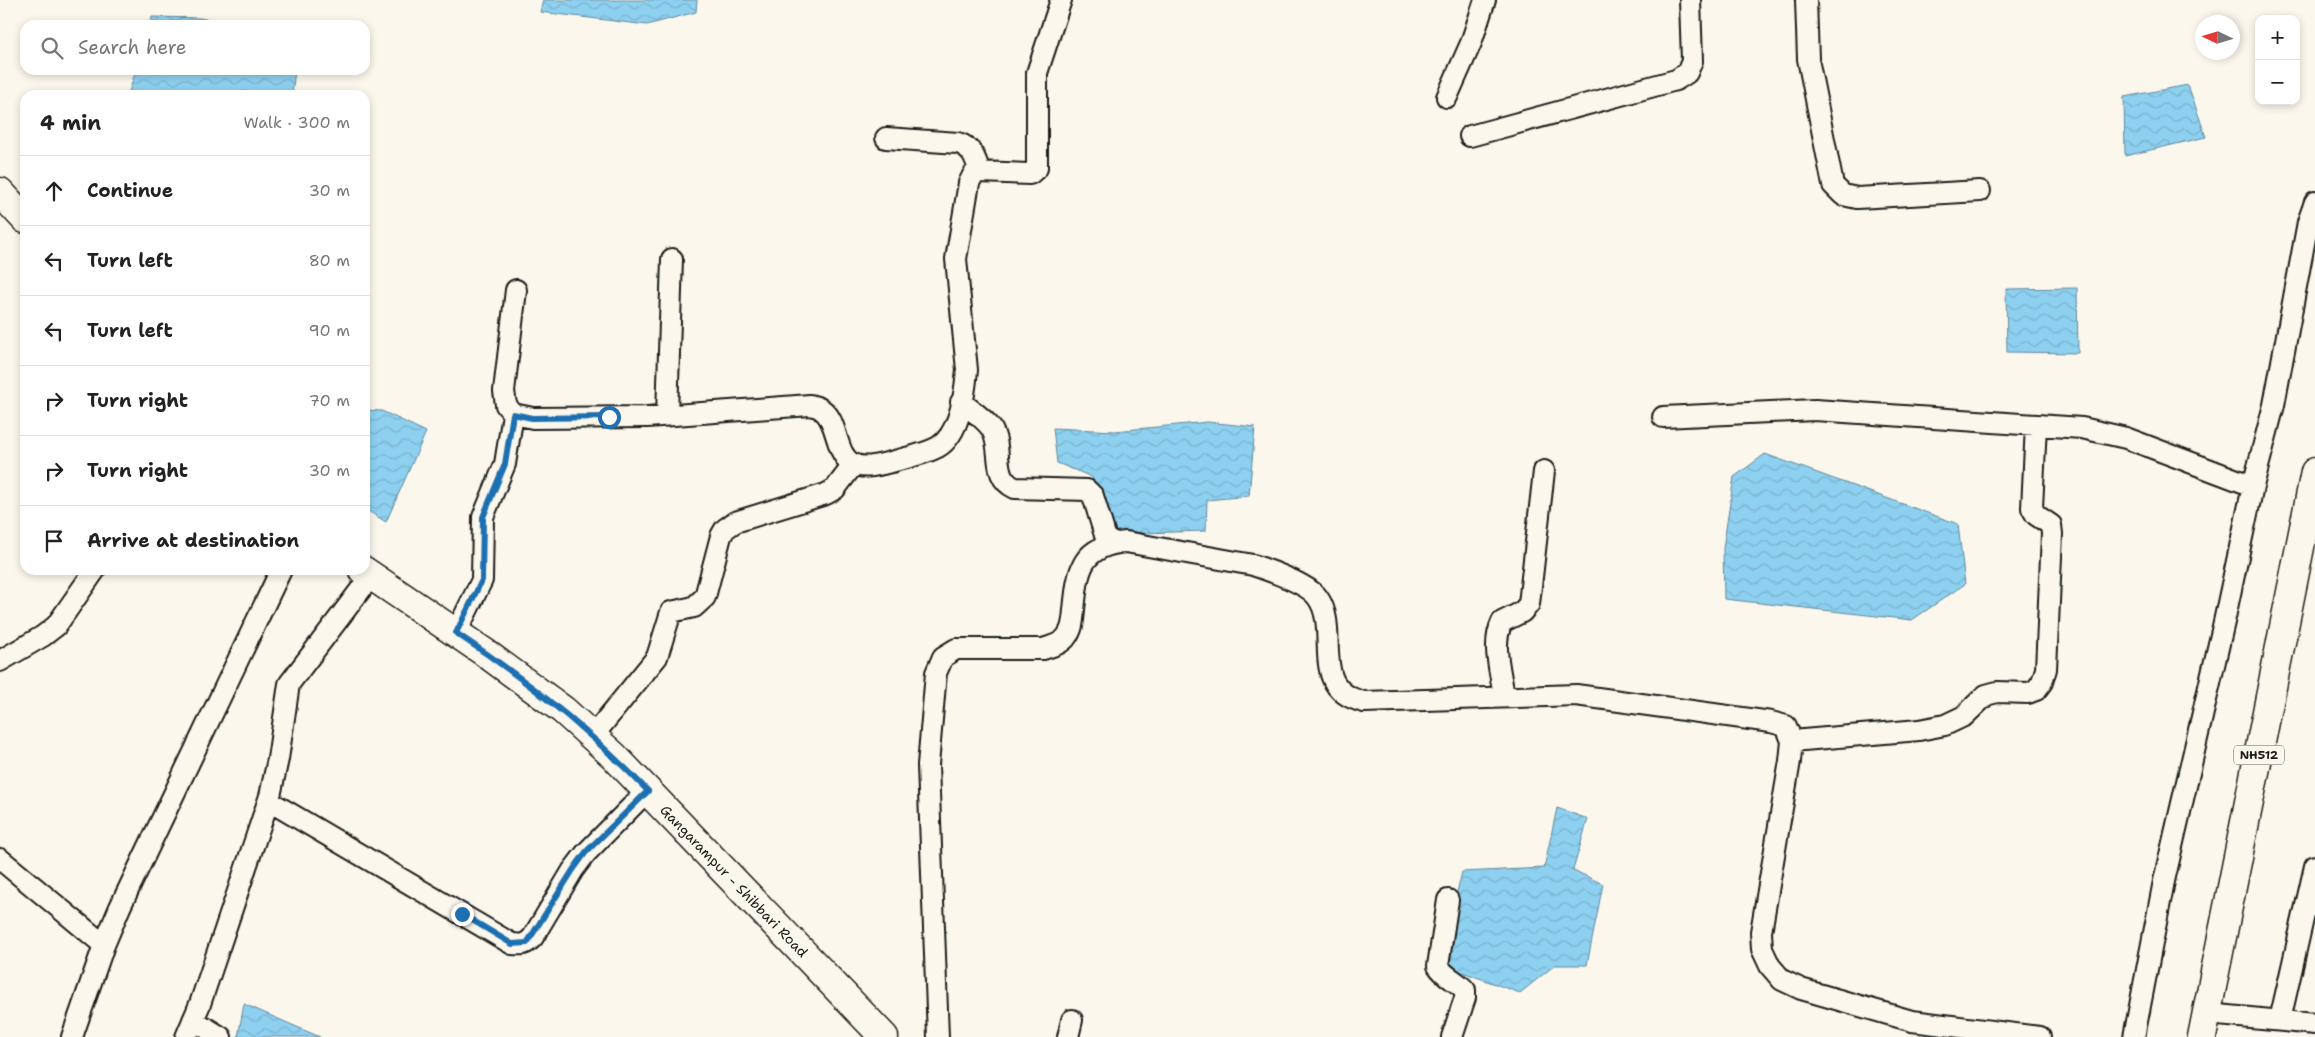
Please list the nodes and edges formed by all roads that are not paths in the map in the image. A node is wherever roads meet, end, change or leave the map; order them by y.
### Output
1 (1061, 0) edge
2 (1485, 0) edge
3 (1690, 0) edge
4 (1806, 0) edge
5 (1448, 97) dead end
6 (1470, 136) dead end
7 (886, 138) dead end
8 (980, 172) junction
9 (1980, 191) dead end
10 (0, 192) edge
11 (2315, 202) edge
12 (20, 214) edge
13 (672, 259) dead end
14 (516, 290) dead end
15 (962, 402) junction
16 (513, 414) junction
17 (667, 415) junction
18 (1663, 417) dead end
19 (2036, 424) junction
20 (854, 464) junction
21 (1544, 471) dead end
22 (2315, 472) edge
23 (2253, 486) junction
24 (1108, 545) junction
25 (2315, 557) edge
26 (92, 575) edge
27 (279, 575) edge
28 (366, 575) edge
29 (370, 575) edge
30 (456, 633) junction
31 (0, 661) edge
32 (1504, 697) junction
33 (592, 737) junction
34 (1792, 741) junction
35 (648, 791) junction
36 (269, 801) junction
37 (0, 859) edge
38 (2315, 866) edge
39 (1448, 900) dead end
40 (104, 945) junction
41 (2280, 1020) junction
42 (2315, 1024) edge
43 (2211, 1026) edge
44 (190, 1028) edge
45 (72, 1037) edge
46 (222, 1037) edge
47 (884, 1037) edge
48 (938, 1037) edge
49 (1452, 1037) edge
50 (2040, 1037) edge
51 (2134, 1037) edge

1 - 8 street
2 - 5 street
3 - 6 street
4 - 9 street
7 - 8 street
8 - 15 street
10 - 12 main road
11 - 23 street
13 - 17 street
14 - 16 street
15 - 20 street
15 - 24 street
16 - 17 street
16 - 30 street
17 - 20 street
18 - 19 street
19 - 23 street
19 - 34 street
20 - 33 street
21 - 32 street
22 - 43 main road, NH512
23 - 51 street
24 - 32 street
24 - 48 street
25 - 43 main road, NH512
26 - 31 street
27 - 40 street
28 - 36 street
29 - 30 main road, Gangarampur - Shibbari Road
30 - 33 main road, Gangarampur - Shibbari Road
32 - 34 street
33 - 35 main road, Gangarampur - Shibbari Road
34 - 50 street
35 - 36 street
35 - 47 main road, Gangarampur - Shibbari Road
36 - 44 street
37 - 40 street
38 - 41 street
39 - 49 street
40 - 45 street
41 - 42 street
41 - 43 street
44 - 46 street

